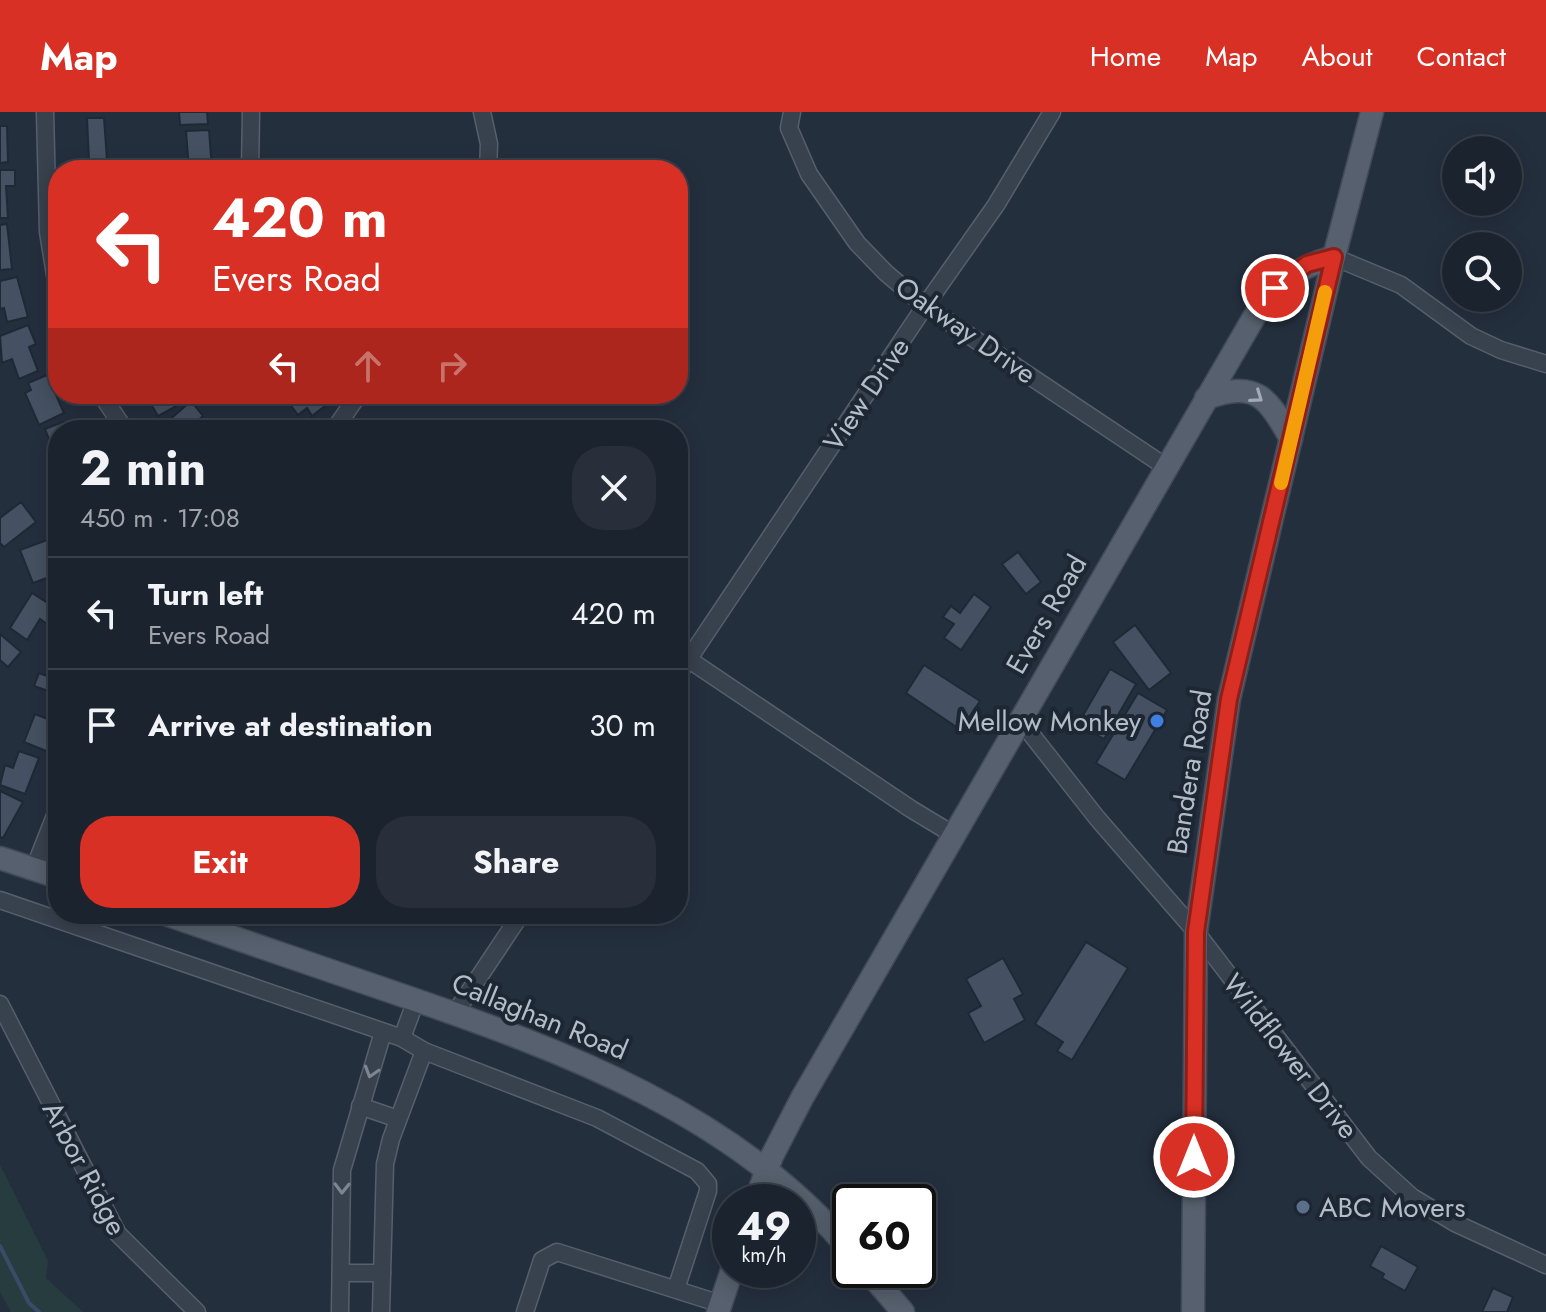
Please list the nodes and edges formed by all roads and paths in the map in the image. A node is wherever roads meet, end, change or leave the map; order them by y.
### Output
1 (45, 112) edge
2 (251, 112) edge
3 (482, 112) edge
4 (792, 112) edge
5 (1052, 112) edge
6 (1372, 112) edge
7 (250, 160) edge
8 (488, 160) edge
9 (48, 232) edge
10 (1334, 257) junction
11 (925, 306) junction
12 (1546, 364) edge
13 (1206, 398) junction
14 (1291, 439) junction
15 (1166, 467) junction
16 (688, 659) joint
17 (1020, 720) junction
18 (48, 833) edge
19 (954, 835) junction
20 (0, 858) edge
21 (34, 869) junction
22 (48, 874) edge
23 (0, 900) edge
24 (48, 917) edge
25 (70, 924) edge
26 (194, 924) edge
27 (514, 924) edge
28 (1196, 932) junction
29 (416, 1000) junction
30 (0, 1004) edge
31 (455, 1013) junction
32 (383, 1032) junction
33 (402, 1038) junction
34 (424, 1051) junction
35 (360, 1106) junction
36 (398, 1119) junction
37 (767, 1170) junction
38 (762, 1184) edge
39 (832, 1230) edge
40 (1546, 1265) edge
41 (341, 1273) junction
42 (382, 1273) junction
43 (726, 1288) edge
44 (882, 1288) edge
45 (676, 1289) junction
46 (720, 1308) edge
47 (197, 1312) edge
48 (340, 1312) edge
49 (381, 1312) edge
50 (525, 1312) edge
51 (903, 1312) edge
52 (1193, 1312) edge

1 - 9 street
2 - 7 street
3 - 8 street
4 - 11 street, Oakway Drive
5 - 11 street, View Drive
6 - 10 main road, Bandera Road
10 - 12 street
10 - 13 main road, Evers Road
10 - 14 main road, Bandera Road
11 - 15 street, Oakway Drive
11 - 16 street, View Drive
13 -> 14 main road
13 - 15 main road, Evers Road
14 - 28 main road, Bandera Road
15 - 17 main road, Evers Road
16 - 19 street
17 - 19 main road, Evers Road
17 - 28 street, Wildflower Drive
18 - 21 street
19 - 37 main road, Evers Road
20 - 21 main road
21 - 22 main road
23 - 24 street
25 - 32 street
26 - 29 main road, Callaghan Road
27 - 31 street
28 - 40 street, Wildflower Drive
28 - 52 main road, Bandera Road
29 - 31 main road, Callaghan Road
29 - 33 street
30 - 47 street, Arbor Ridge
31 - 37 main road, Callaghan Road
32 - 33 street
32 -> 35 street
33 - 34 street
34 - 36 street
34 - 45 street
35 - 36 street
35 -> 41 street
36 - 42 street
37 - 38 main road, Evers Road
37 - 39 main road, Callaghan Road
41 - 42 street
41 - 48 street
42 - 49 street
43 - 46 main road
44 - 51 main road
45 - 46 street
45 - 50 street

